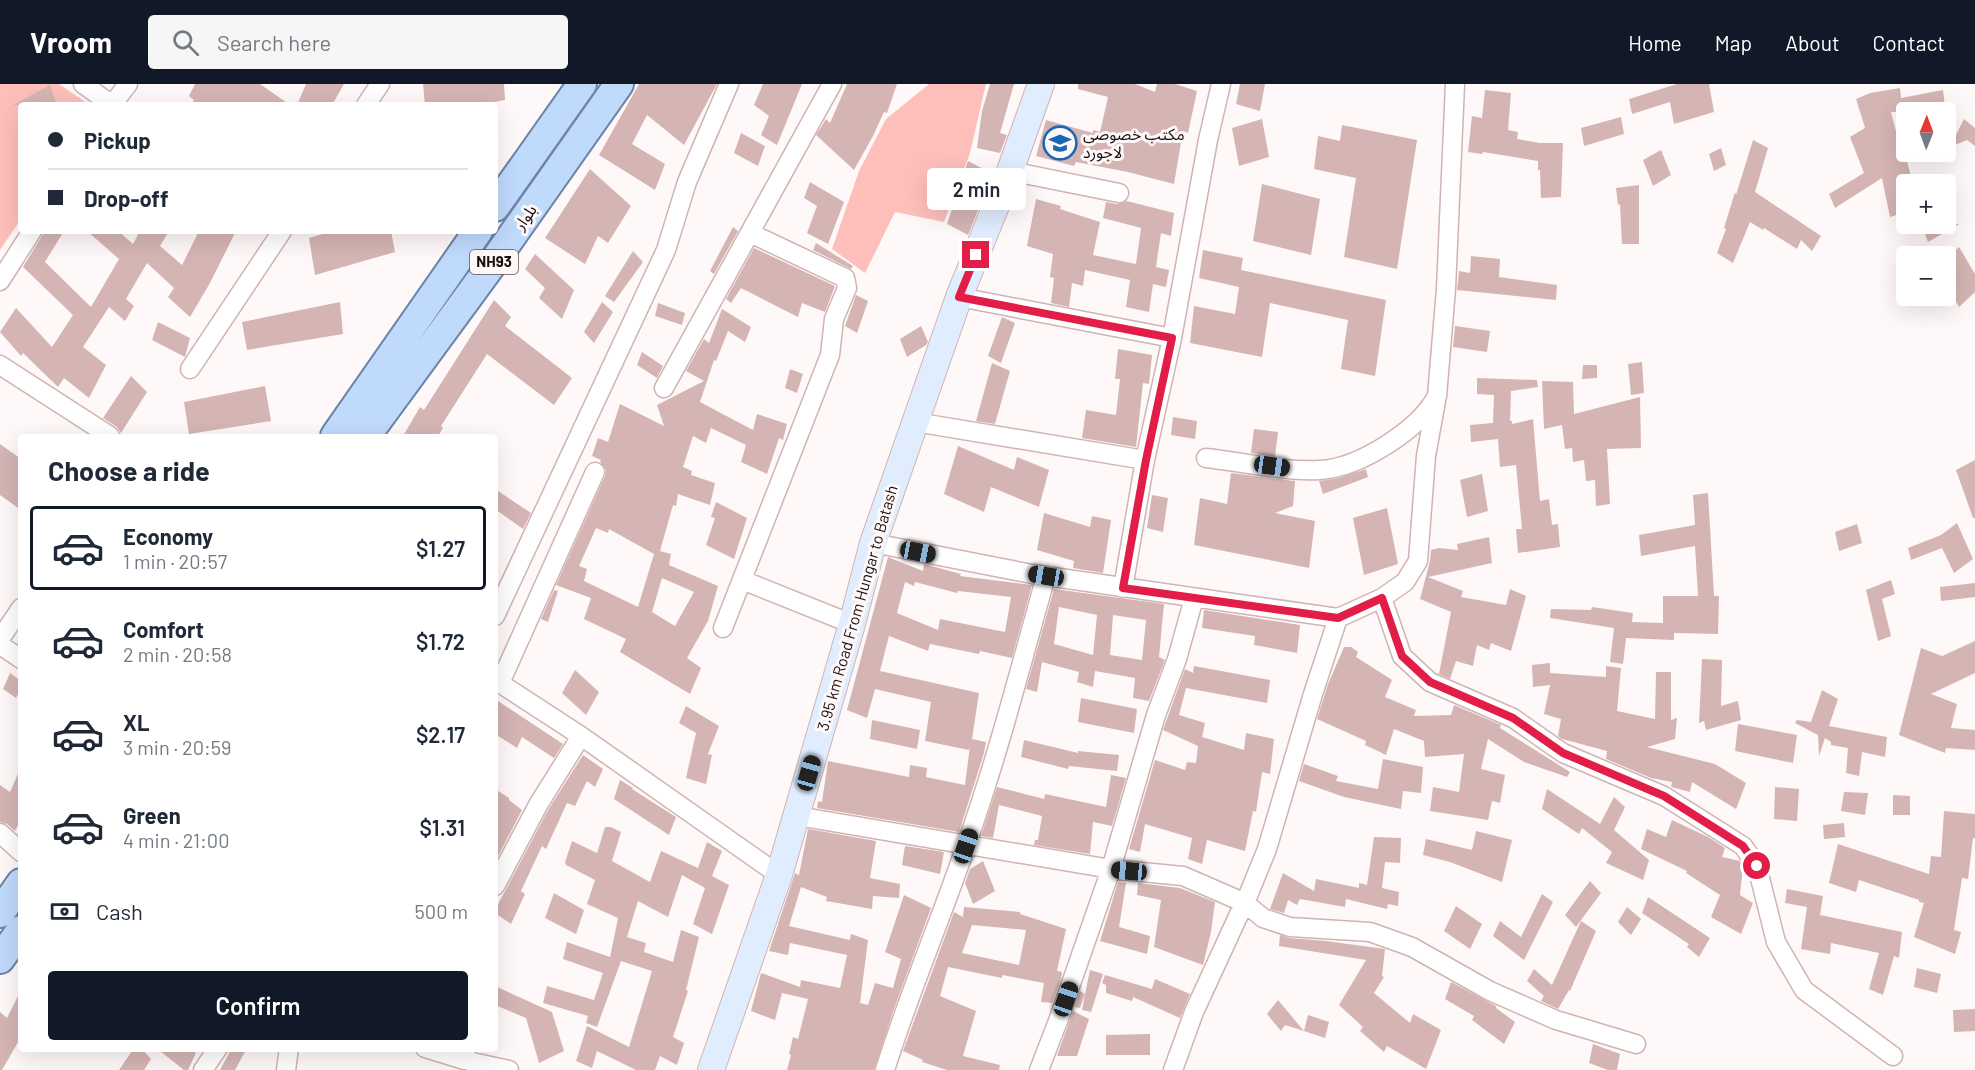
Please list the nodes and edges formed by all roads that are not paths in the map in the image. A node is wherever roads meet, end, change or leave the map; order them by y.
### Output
1 (83, 84) edge
2 (128, 84) edge
3 (380, 84) edge
4 (582, 84) edge
5 (729, 84) edge
6 (832, 84) edge
7 (1041, 84) edge
8 (1221, 84) edge
9 (1455, 84) edge
10 (613, 92) edge
11 (108, 102) edge
12 (114, 102) edge
13 (368, 102) edge
14 (1010, 171) junction
15 (1119, 193) dead end
16 (498, 203) edge
17 (750, 233) junction
18 (30, 234) edge
19 (280, 234) edge
20 (476, 234) edge
21 (0, 280) edge
22 (959, 297) junction
23 (1172, 338) junction
24 (0, 365) edge
25 (190, 369) dead end
26 (664, 388) dead end
27 (1437, 396) junction
28 (915, 422) junction
29 (107, 434) edge
30 (336, 434) edge
31 (367, 434) edge
32 (1206, 458) dead end
33 (1146, 460) junction
34 (595, 472) dead end
35 (873, 543) junction
36 (1046, 576) junction
37 (742, 580) junction
38 (1123, 588) junction
39 (1194, 598) junction
40 (1382, 598) junction
41 (498, 610) edge
42 (18, 613) edge
43 (1338, 618) junction
44 (852, 624) junction
45 (723, 628) dead end
46 (0, 639) edge
47 (0, 645) edge
48 (18, 657) edge
49 (498, 679) edge
50 (498, 682) edge
51 (581, 736) junction
52 (796, 816) junction
53 (0, 833) edge
54 (966, 846) junction
55 (18, 849) edge
56 (1111, 869) junction
57 (779, 875) junction
58 (498, 880) edge
59 (18, 887) edge
60 (1243, 906) junction
61 (0, 913) edge
62 (18, 934) edge
63 (0, 959) edge
64 (1636, 1044) dead end
65 (215, 1052) edge
66 (288, 1052) edge
67 (435, 1052) edge
68 (457, 1052) edge
69 (1893, 1056) dead end
70 (471, 1066) edge
71 (203, 1070) edge
72 (286, 1070) edge
73 (509, 1070) edge
74 (711, 1070) edge
75 (885, 1070) edge
76 (1039, 1070) edge
77 (1173, 1070) edge

1 - 11 street
2 - 12 street
3 - 13 street
4 - 10 street
4 - 16 main road, بلوار
5 - 41 street
6 - 17 street
7 - 14 street, 3.95 km Road From Hungar to Batash
8 - 23 street
9 - 27 street
10 - 31 main road, بلوار / NH93
14 - 15 street
14 - 22 street, 3.95 km Road From Hungar to Batash
17 - 26 street
17 - 37 street
18 - 21 street
19 - 25 street
20 - 30 main road, NH93
22 - 23 street
22 - 28 street, 3.95 km Road From Hungar to Batash
23 - 33 street
24 - 29 street
27 - 32 street
27 - 40 street
28 - 33 street
28 - 35 street, 3.95 km Road From Hungar to Batash
33 - 38 street
34 - 49 street
35 - 36 street
35 - 44 street, 3.95 km Road From Hungar to Batash
36 - 38 street
36 - 54 street
37 - 44 street
37 - 45 street
38 - 39 street
39 - 43 street
39 - 56 street
40 - 43 street
40 - 69 street
42 - 46 street
43 - 60 street
44 - 52 street, 3.95 km Road From Hungar to Batash
47 - 48 street
50 - 51 street
51 - 57 street
51 - 58 street
52 - 54 street
52 - 57 street, 3.95 km Road From Hungar to Batash
53 - 55 street
54 - 56 street
54 - 75 street
56 - 60 street
56 - 76 street
57 - 74 street, 3.95 km Road From Hungar to Batash
59 - 61 main road
60 - 64 street
60 - 77 street
62 - 63 main road
65 - 71 street
66 - 72 street
67 - 70 street
68 - 70 street
70 - 73 street

